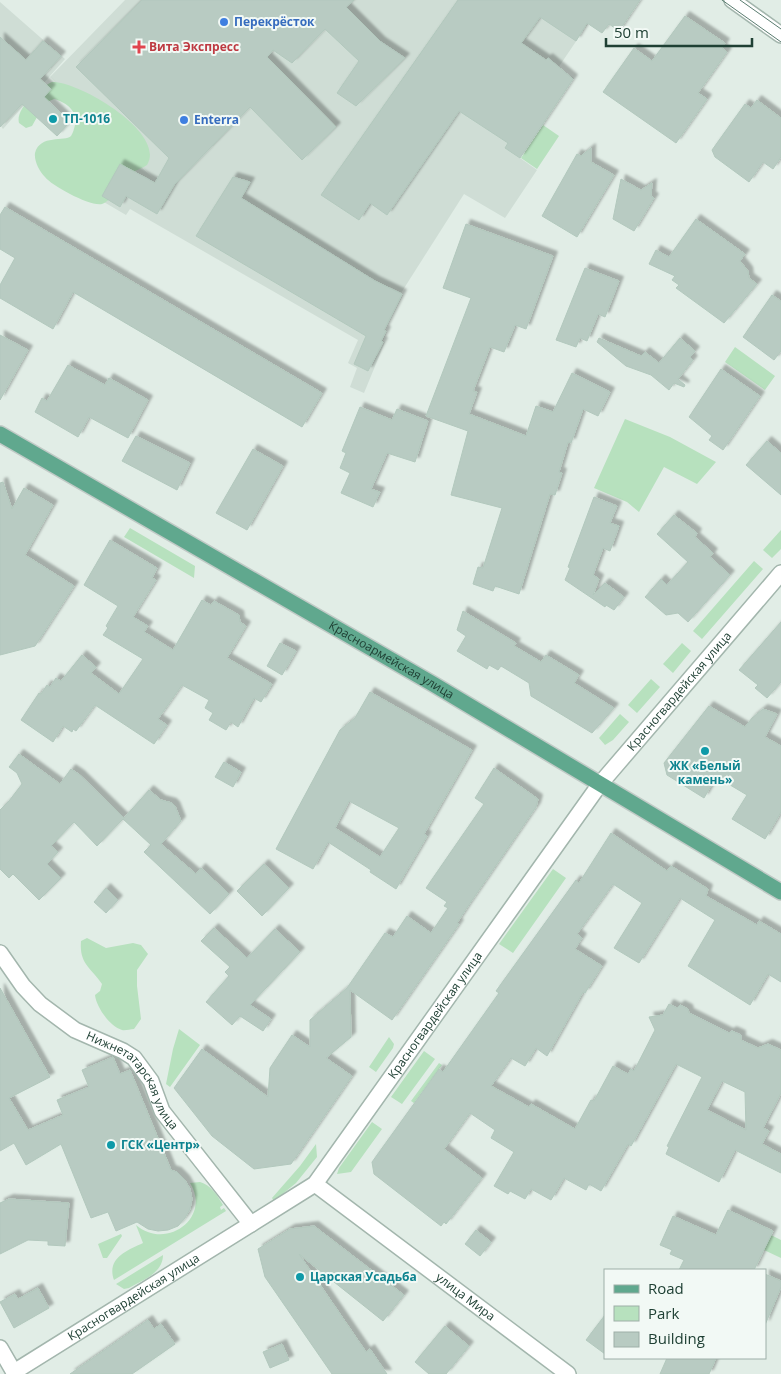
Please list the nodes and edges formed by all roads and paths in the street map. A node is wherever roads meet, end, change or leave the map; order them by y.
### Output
1 (732, 0) edge
2 (781, 35) edge
3 (0, 434) edge
4 (781, 573) edge
5 (600, 784) junction
6 (781, 892) edge
7 (0, 953) edge
8 (315, 1184) junction
9 (251, 1224) junction
10 (0, 1348) edge
11 (14, 1373) edge
12 (568, 1374) edge

1 - 2 street
3 - 5 main road, Красноармейская улица
4 - 5 street, Красногвардейская улица
5 - 6 main road, Красноармейская улица
5 - 8 street, Красногвардейская улица
7 - 9 street, Нижнетатарская улица
8 - 9 street, Красногвардейская улица
8 - 12 street, улица Мира
9 - 11 street, Красногвардейская улица
10 - 11 street

